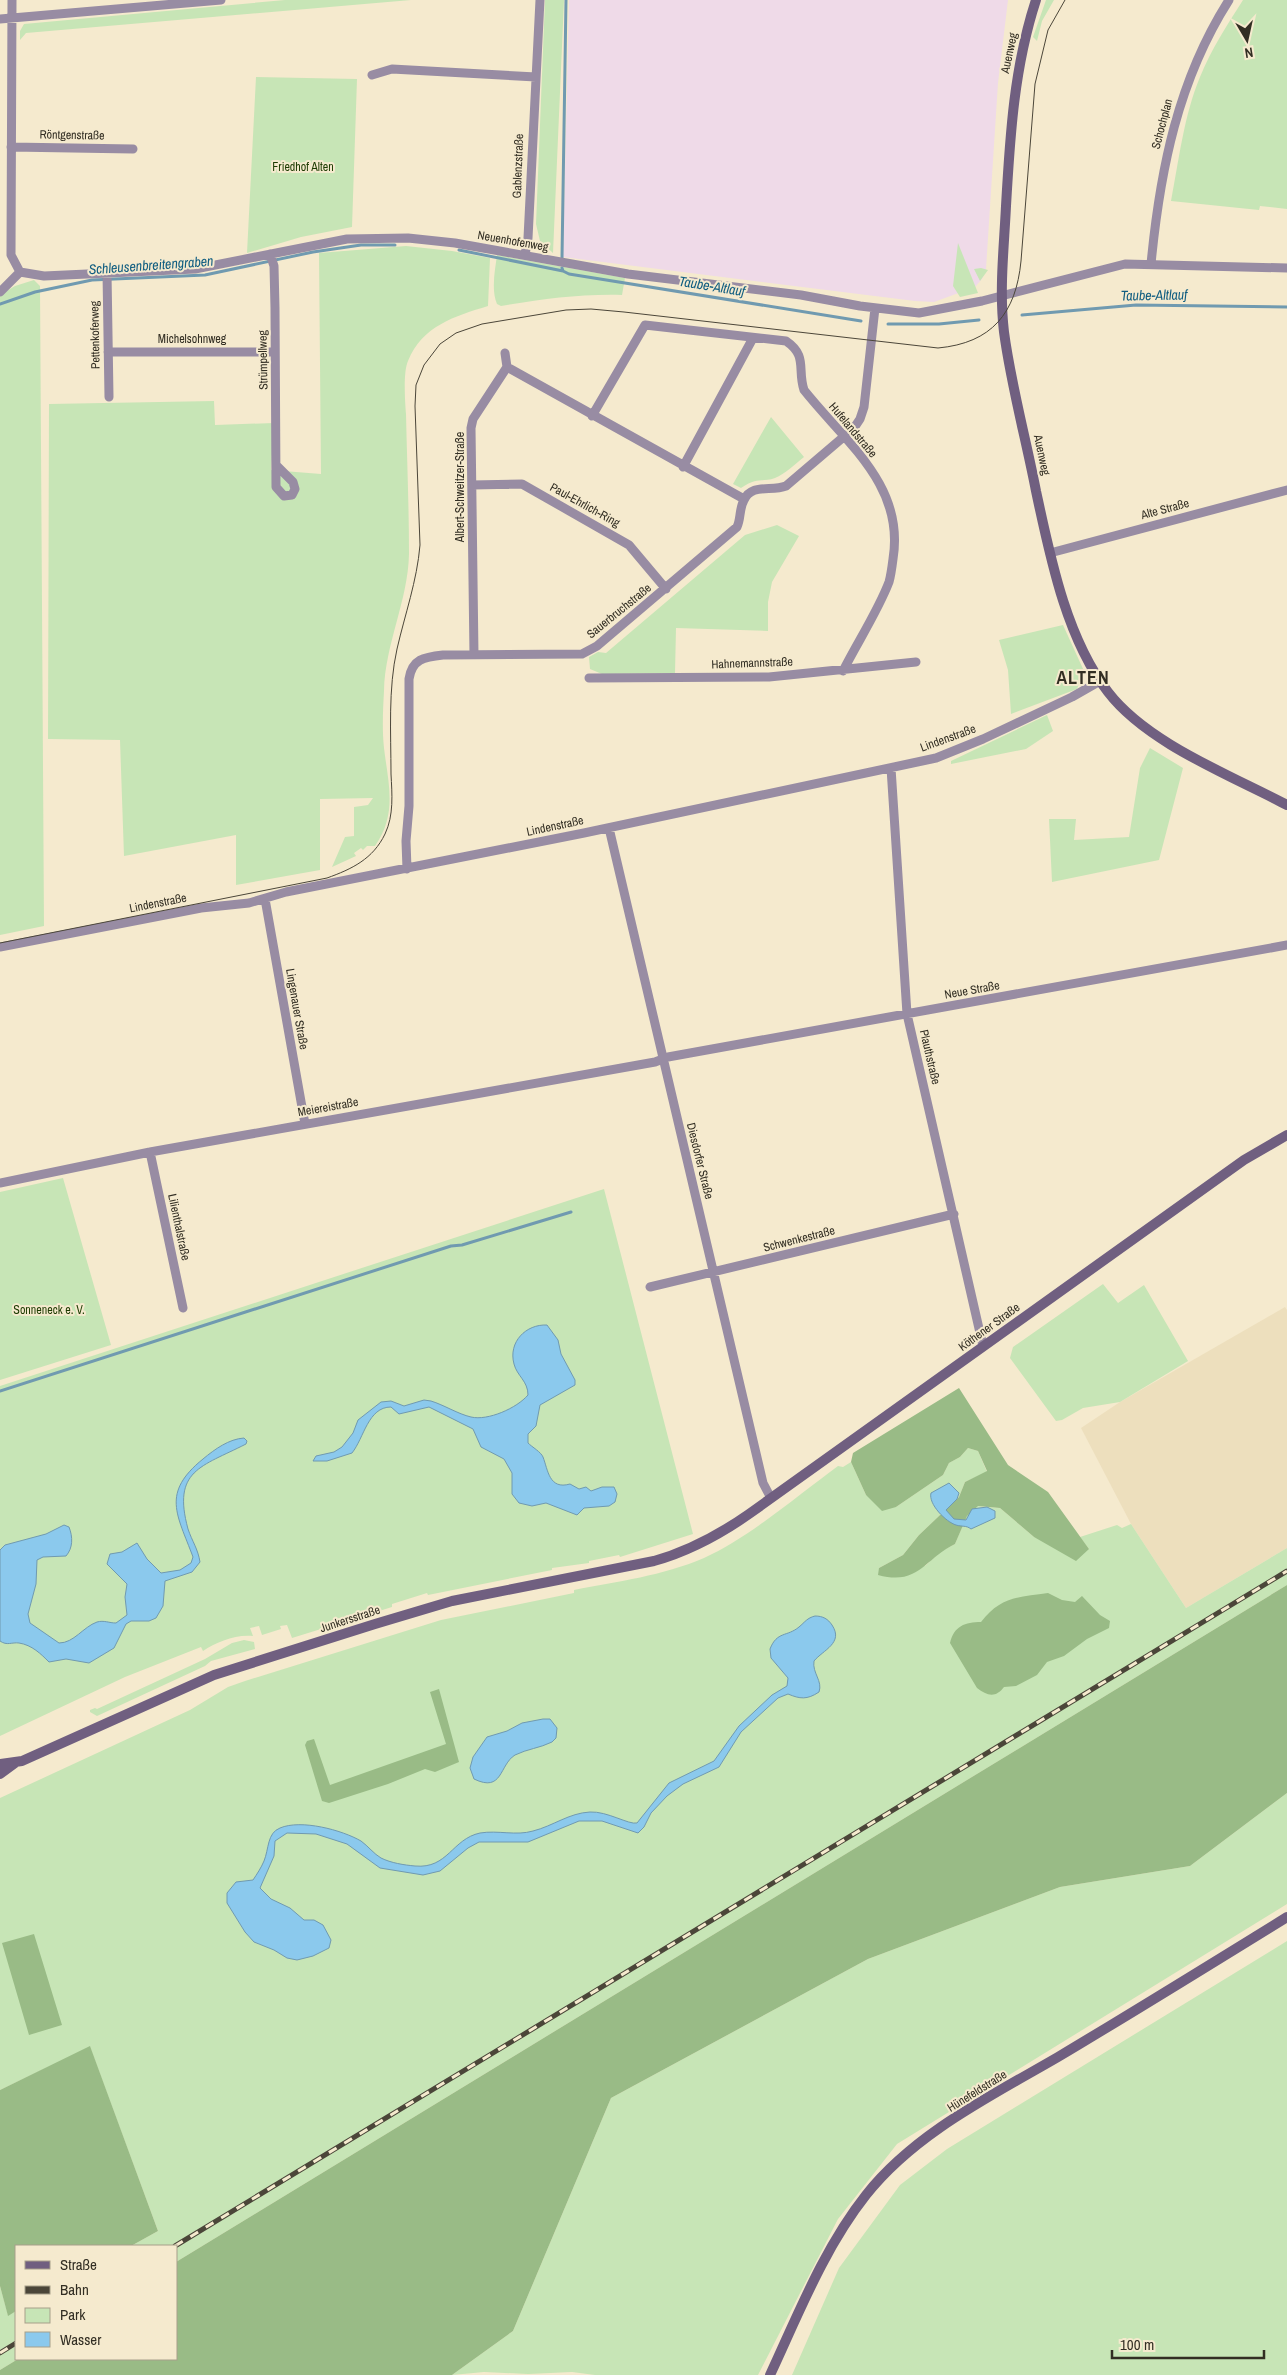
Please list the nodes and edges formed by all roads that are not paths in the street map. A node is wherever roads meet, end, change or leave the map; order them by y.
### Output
1 (12, 0) edge
2 (222, 0) edge
3 (540, 0) edge
4 (1036, 0) edge
5 (1229, 0) edge
6 (0, 19) edge
7 (12, 19) junction
8 (372, 75) dead end
9 (536, 77) junction
10 (11, 147) junction
11 (133, 149) dead end
12 (270, 254) junction
13 (525, 255) junction
14 (1152, 264) junction
15 (1287, 268) edge
16 (20, 272) junction
17 (107, 276) junction
18 (0, 292) edge
19 (1002, 296) junction
20 (875, 308) junction
21 (753, 338) junction
22 (108, 352) junction
23 (275, 352) junction
24 (504, 353) dead end
25 (507, 367) junction
26 (109, 397) dead end
27 (592, 416) junction
28 (845, 436) junction
29 (277, 466) dead end
30 (683, 467) junction
31 (472, 485) junction
32 (1287, 490) edge
33 (744, 500) junction
34 (1050, 553) junction
35 (666, 589) junction
36 (474, 655) junction
37 (916, 662) dead end
38 (843, 671) junction
39 (589, 678) dead end
40 (1100, 681) junction
41 (891, 768) junction
42 (1287, 805) edge
43 (609, 828) junction
44 (407, 869) junction
45 (265, 899) junction
46 (1287, 945) edge
47 (0, 947) edge
48 (907, 1014) junction
49 (662, 1060) junction
50 (305, 1124) junction
51 (1287, 1135) edge
52 (150, 1152) junction
53 (0, 1183) edge
54 (954, 1214) junction
55 (715, 1272) junction
56 (650, 1287) dead end
57 (183, 1308) dead end
58 (983, 1346) junction
59 (771, 1498) junction
60 (707, 1542) joint
61 (15, 1763) junction
62 (0, 1764) edge
63 (0, 1774) edge
64 (1287, 1917) edge
65 (770, 2375) edge

1 - 7 street
2 - 7 street
3 - 9 street, Gablenzstraße
4 - 19 main road, Auenweg
5 - 14 street, Schochplan
6 - 7 street
7 - 10 street
8 - 9 street
9 - 13 street, Gablenzstraße
10 - 11 street, Röntgenstraße
10 - 16 street
12 - 13 street, Neuenhofenweg
12 - 17 street, Neuenhofenweg
12 - 23 street, Strümpellweg
13 - 20 street, Neuenhofenweg
14 - 15 street
14 - 19 street
16 - 17 street, Neuenhofenweg
16 - 18 street
17 - 22 street, Pettenkoferweg
19 - 20 street, Neuenhofenweg
19 - 34 main road, Auenweg
20 - 28 street
21 - 27 street, Hufelandstraße
21 - 28 street, Hufelandstraße
21 - 30 street
22 - 23 street, Michelsohnweg
22 - 26 street, Pettenkoferweg
23 - 29 street, Strümpellweg
24 - 25 street
25 - 27 street
25 - 31 street, Albert-Schweitzer-Straße
27 - 30 street
28 - 33 street
28 - 38 street, Hufelandstraße
30 - 33 street
31 - 35 street, Paul-Ehrlich-Ring
31 - 36 street, Albert-Schweitzer-Straße
32 - 34 street, Alte Straße
33 - 35 street, Sauerbruchstraße
34 - 40 main road, Auenweg
35 - 36 street, Sauerbruchstraße
36 - 44 street, Sauerbruchstraße
37 - 38 street, Hahnemannstraße
38 - 39 street, Hahnemannstraße
40 - 41 street, Lindenstraße
40 - 42 main road, Auenweg
41 - 43 street, Lindenstraße
41 - 48 street, Plauthstraße
43 - 44 street, Lindenstraße
43 - 49 street, Diesdorfer Straße
44 - 45 street, Lindenstraße
45 - 47 street, Lindenstraße
45 - 50 street, Lingenauer Straße
46 - 48 street, Neue Straße
48 - 49 street, Neue Straße
48 - 54 street, Plauthstraße
49 - 50 street, Meiereistraße
49 - 55 street, Diesdorfer Straße
50 - 52 street, Meiereistraße
51 - 58 main road, Köthener Straße
52 - 53 street, Meiereistraße
52 - 57 street, Lilienthalstraße
54 - 55 street, Schwenkestraße
54 - 58 street, Plauthstraße
55 - 56 street, Schwenkestraße
55 - 59 street, Diesdorfer Straße
58 - 59 main road, Köthener Straße
59 - 60 main road, Köthener Straße
60 - 61 main road, Junkersstraße
61 - 62 main road, Junkersstraße
61 - 63 main road, Junkersstraße
64 - 65 main road, Hünefeldstraße

